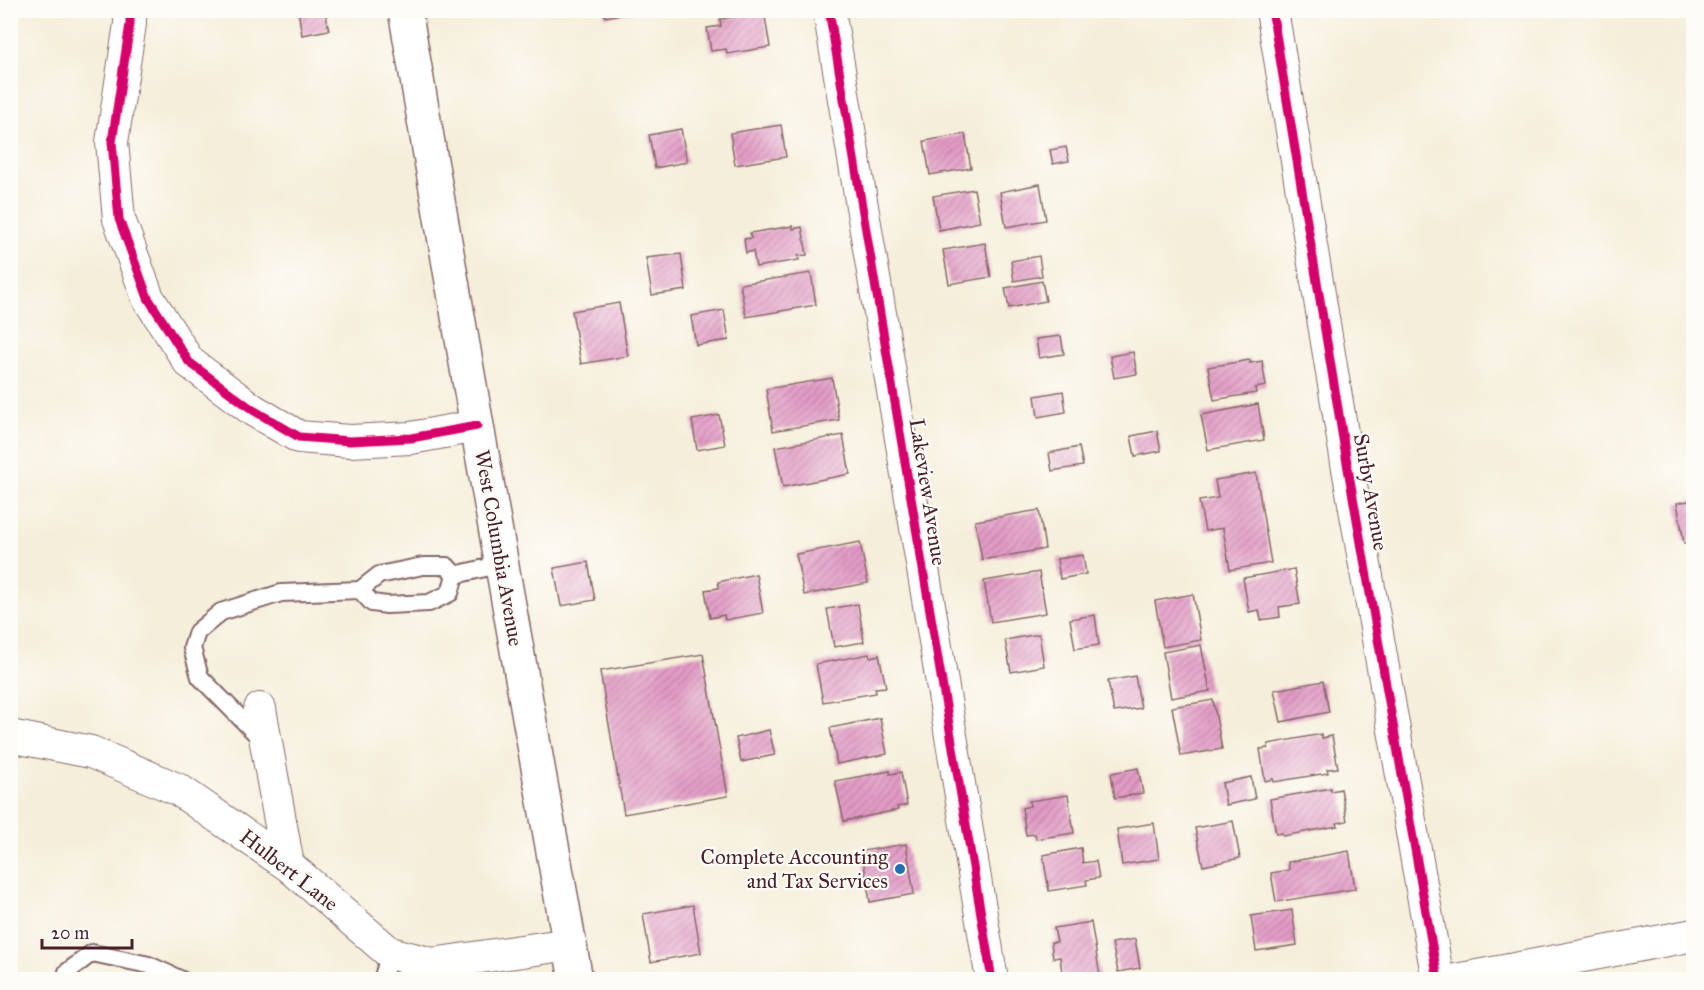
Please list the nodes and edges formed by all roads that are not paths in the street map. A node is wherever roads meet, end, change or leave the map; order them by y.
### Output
1 (130, 10) edge
2 (405, 10) edge
3 (830, 10) edge
4 (1272, 10) edge
5 (477, 426) junction
6 (501, 564) junction
7 (455, 575) junction
8 (360, 590) junction
9 (260, 709) dead end
10 (10, 736) edge
11 (266, 745) junction
12 (288, 865) junction
13 (1694, 935) edge
14 (570, 944) junction
15 (386, 966) edge
16 (67, 980) edge
17 (182, 980) edge
18 (576, 980) edge
19 (992, 980) edge
20 (1438, 980) edge
21 (1456, 980) edge

1 - 5 street
2 - 5 main road, West Columbia Avenue
3 - 19 street, Lakeview Avenue
4 - 20 street, Surby Avenue
5 - 6 main road, West Columbia Avenue
6 - 7 lane
6 - 14 main road, West Columbia Avenue
7 - 8 lane
7 - 8 lane
8 - 11 lane
9 - 11 street
10 - 12 street, Hulbert Lane
11 - 12 street
12 - 15 street, Hulbert Lane
13 - 21 street
14 - 15 street, Hulbert Lane
14 - 18 main road, West Columbia Avenue
16 - 17 lane

